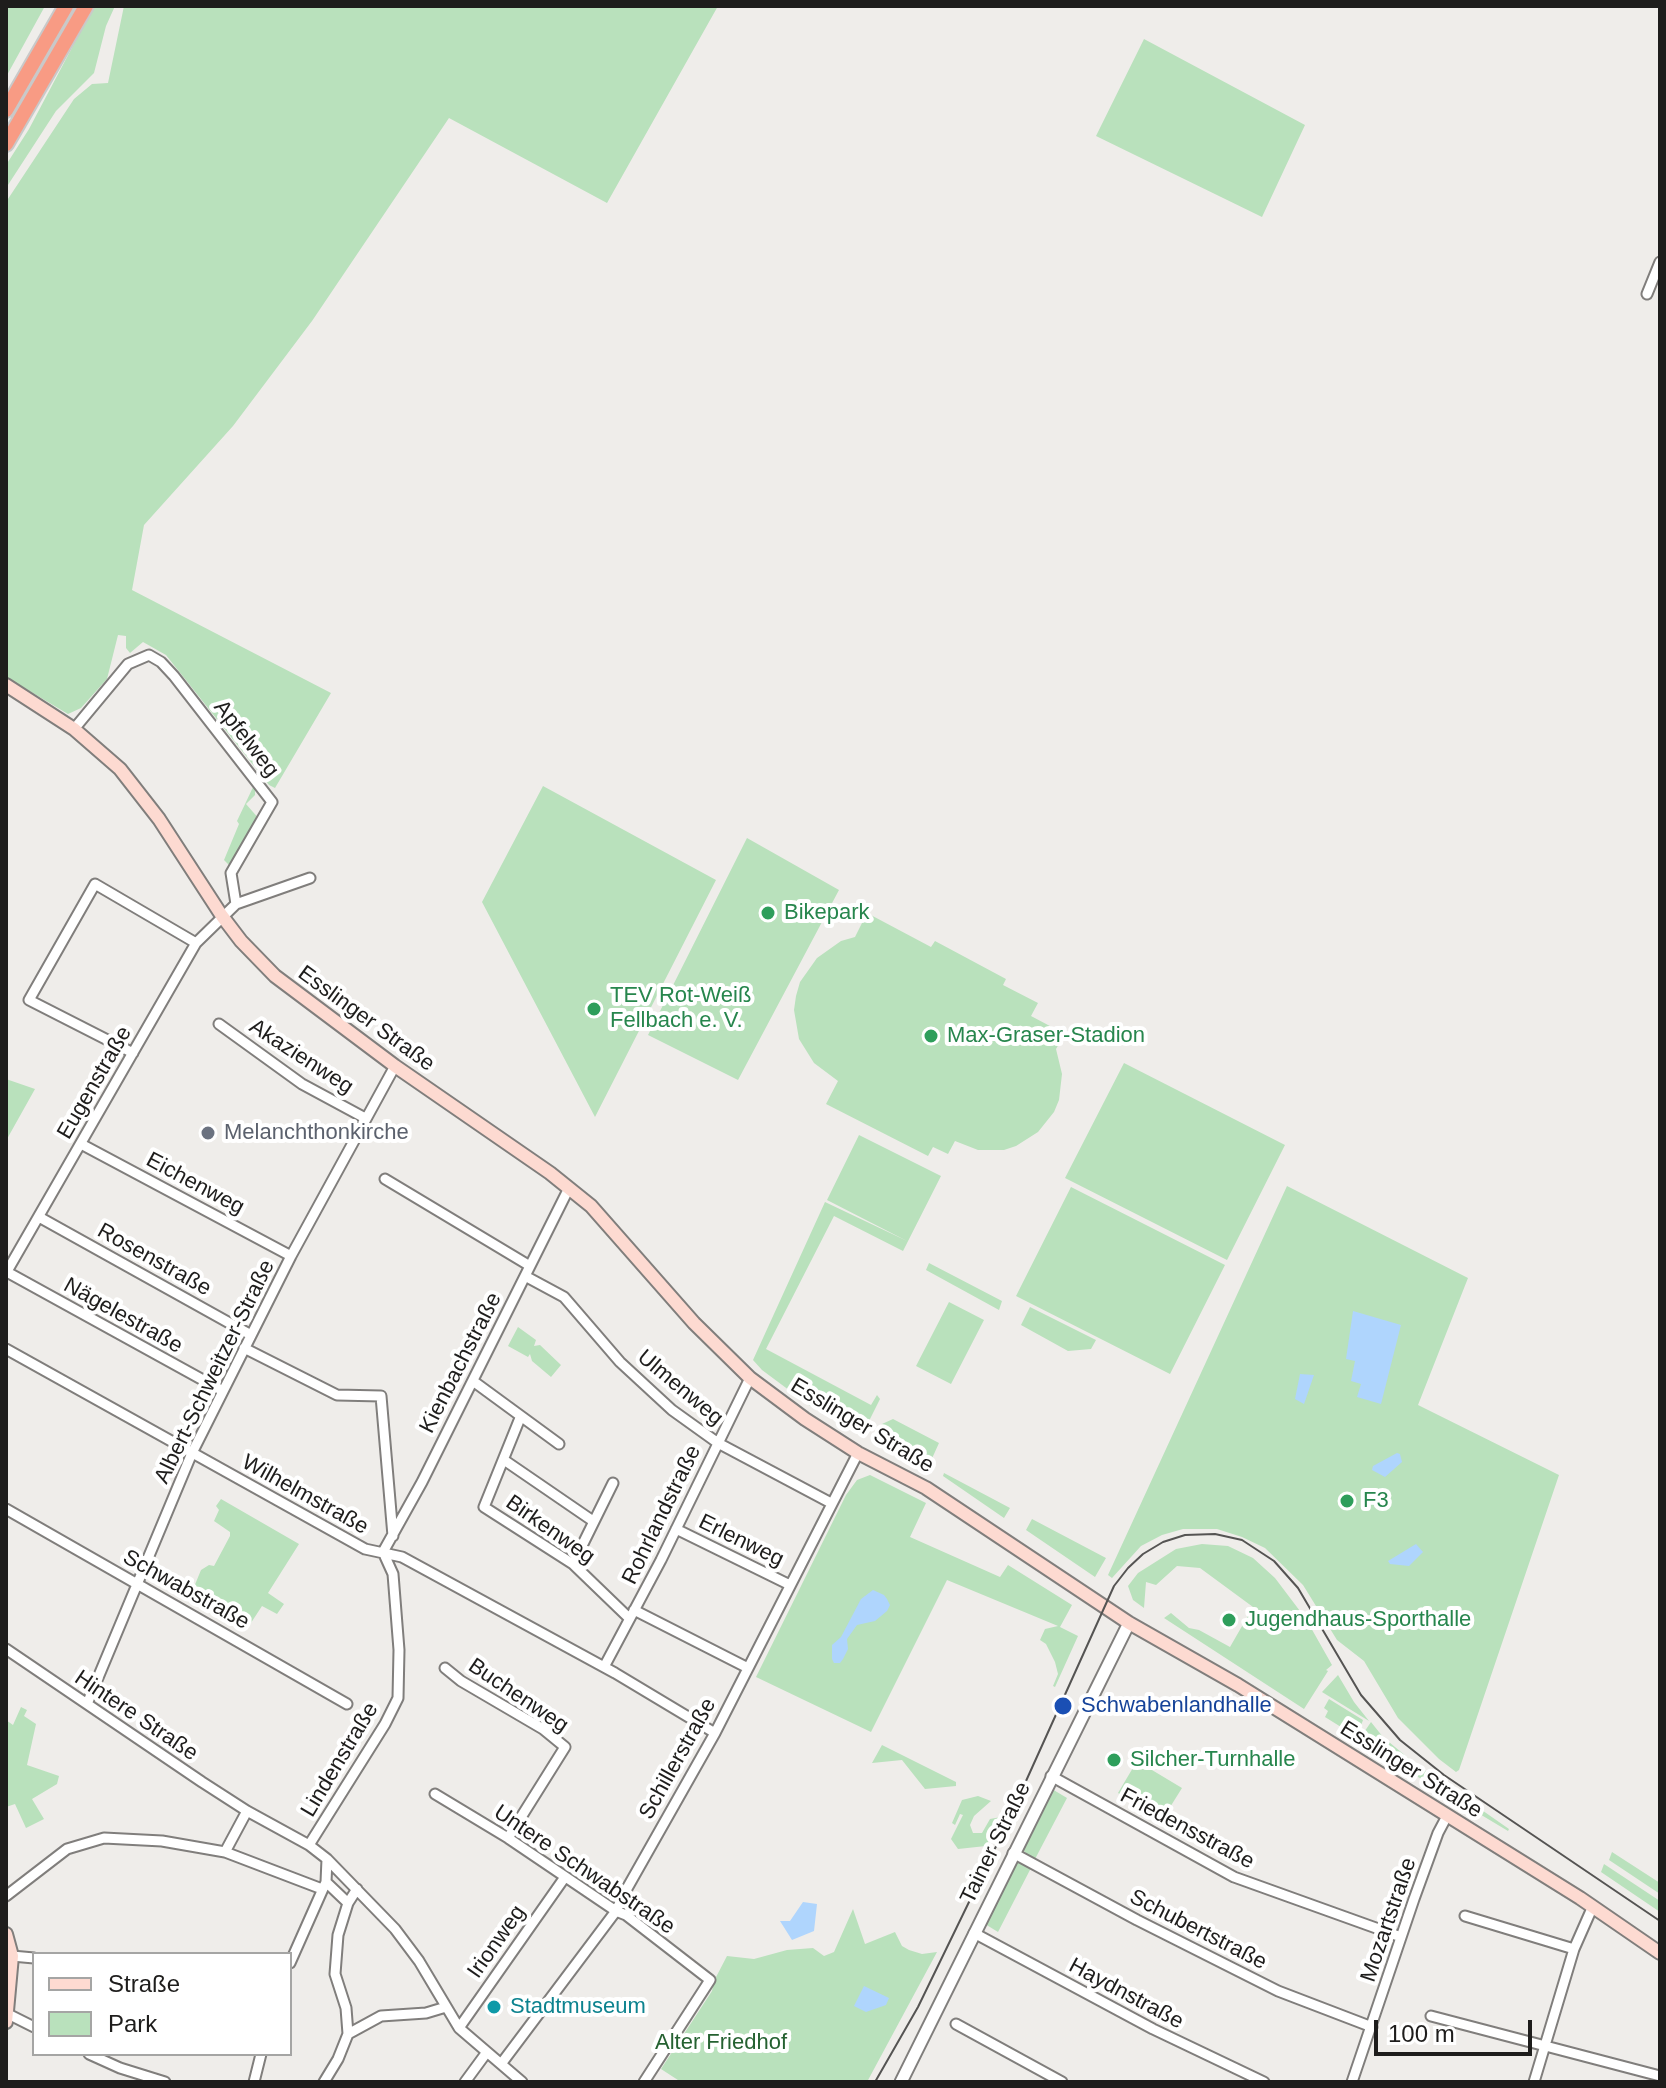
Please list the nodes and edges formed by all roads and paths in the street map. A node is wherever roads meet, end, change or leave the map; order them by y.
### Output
1 (66, 6) edge
2 (86, 6) edge
3 (6, 110) edge
4 (6, 144) edge
5 (1660, 262) edge
6 (1657, 275) edge
7 (1647, 294) dead end
8 (6, 685) edge
9 (74, 729) junction
10 (310, 878) dead end
11 (236, 904) junction
12 (222, 916) junction
13 (196, 943) junction
14 (219, 1024) dead end
15 (133, 1053) junction
16 (395, 1066) junction
17 (365, 1118) junction
18 (81, 1144) junction
19 (385, 1179) dead end
20 (569, 1188) junction
21 (39, 1217) junction
22 (291, 1256) junction
23 (528, 1271) junction
24 (6, 1272) edge
25 (251, 1335) junction
26 (244, 1348) junction
27 (6, 1349) edge
28 (750, 1378) junction
29 (473, 1381) junction
30 (223, 1391) junction
31 (520, 1418) junction
32 (718, 1443) junction
33 (559, 1444) dead end
34 (192, 1453) junction
35 (858, 1453) junction
36 (504, 1460) junction
37 (613, 1483) dead end
38 (831, 1503) junction
39 (6, 1509) edge
40 (593, 1521) junction
41 (676, 1529) junction
42 (393, 1536) junction
43 (383, 1552) junction
44 (573, 1564) junction
45 (138, 1585) junction
46 (790, 1585) junction
47 (632, 1614) junction
48 (1129, 1623) junction
49 (6, 1649) edge
50 (604, 1667) junction
51 (445, 1668) dead end
52 (748, 1668) junction
53 (87, 1704) junction
54 (347, 1704) dead end
55 (715, 1733) junction
56 (1051, 1776) junction
57 (435, 1794) dead end
58 (247, 1811) junction
59 (1447, 1816) junction
60 (508, 1838) junction
61 (309, 1845) junction
62 (225, 1852) junction
63 (1013, 1853) junction
64 (327, 1859) junction
65 (565, 1877) junction
66 (324, 1886) junction
67 (357, 1889) junction
68 (6, 1896) edge
69 (348, 1903) junction
70 (1593, 1906) junction
71 (616, 1911) junction
72 (1465, 1916) dead end
73 (974, 1933) junction
74 (6, 1934) edge
75 (1401, 1937) junction
76 (1574, 1949) junction
77 (1660, 1953) edge
78 (12, 1956) junction
79 (32, 1958) edge
80 (292, 1958) edge
81 (446, 2007) junction
82 (1431, 2016) dead end
83 (7, 2018) edge
84 (956, 2024) dead end
85 (32, 2026) edge
86 (1372, 2027) junction
87 (459, 2028) junction
88 (348, 2034) junction
89 (1545, 2045) junction
90 (487, 2052) junction
91 (93, 2056) edge
92 (260, 2056) edge
93 (501, 2064) junction
94 (1660, 2076) edge
95 (165, 2082) edge
96 (254, 2082) edge
97 (324, 2082) edge
98 (465, 2082) edge
99 (522, 2082) edge
100 (644, 2082) edge
101 (901, 2082) edge
102 (1062, 2082) edge
103 (1264, 2082) edge
104 (1352, 2082) edge
105 (1534, 2082) edge

1 - 3 highway
2 - 4 highway
5 - 6 street
6 - 7 street
8 - 9 main road, Esslinger Straße
9 - 11 street, Apfelweg
9 - 12 main road, Esslinger Straße
10 - 11 street
11 - 12 street
12 - 13 street, Eugenstraße
12 - 16 main road, Esslinger Straße
13 - 15 street, Eugenstraße
13 - 15 street
14 - 17 street, Akazienweg
15 - 18 street, Eugenstraße
16 - 17 street, Albert-Schweitzer-Straße
16 - 20 main road, Esslinger Straße
17 - 22 street, Albert-Schweitzer-Straße
18 - 21 street, Eugenstraße
18 - 22 street, Eichenweg
19 - 23 street, Ulmenweg
20 - 23 street, Kienbachstraße
20 - 28 main road, Esslinger Straße
21 - 24 street, Eugenstraße
21 - 25 street, Rosenstraße
22 - 25 street, Albert-Schweitzer-Straße
23 - 29 street, Kienbachstraße
23 - 32 street, Ulmenweg
24 - 30 street, Nägelestraße
25 - 26 street, Albert-Schweitzer-Straße
26 - 30 street, Albert-Schweitzer-Straße
26 - 42 street
27 - 34 street, Wilhelmstraße
28 - 32 street, Rohrlandstraße
28 - 35 main road, Esslinger Straße
29 - 31 street
29 - 42 street, Kienbachstraße
30 - 34 street, Albert-Schweitzer-Straße
31 - 33 street
31 - 36 street, Birkenweg
32 - 38 street, Ulmenweg
32 - 41 street, Rohrlandstraße
34 - 43 street, Wilhelmstraße
34 - 45 street, Albert-Schweitzer-Straße
35 - 38 street, Schillerstraße
35 - 48 main road, Esslinger Straße
36 - 40 street
36 - 44 street, Birkenweg
37 - 40 street
38 - 46 street, Schillerstraße
39 - 45 street, Schwabstraße
40 - 44 street
41 - 46 street, Erlenweg
41 - 47 street, Rohrlandstraße
42 - 43 street, Kienbachstraße
43 - 50 street, Wilhelmstraße
43 - 61 street, Lindenstraße
44 - 47 street, Birkenweg
45 - 53 street, Albert-Schweitzer-Straße
45 - 54 street, Schwabstraße
46 - 52 street, Schillerstraße
47 - 50 street, Rohrlandstraße
47 - 52 street, Birkenweg
48 - 56 street, Tainer Straße
48 - 59 main road, Esslinger Straße
49 - 53 street, Hintere Straße
50 - 55 street, Wilhelmstraße
51 - 60 street, Buchenweg
52 - 55 street, Schillerstraße
53 - 58 street, Hintere Straße
55 - 71 street, Schillerstraße
56 - 63 street, Tainer Straße
56 - 75 street, Friedensstraße
57 - 60 street, Untere Schwabstraße
58 - 61 street, Hintere Straße
58 - 62 street
59 - 70 main road, Esslinger Straße
59 - 75 street, Mozartstraße
60 - 65 street, Untere Schwabstraße
61 - 64 street, Hintere Straße
62 - 66 street
62 - 68 street
63 - 73 street, Tainer Straße
63 - 86 street, Schubertstraße
64 - 66 street
64 - 67 street, Hintere Straße
65 - 71 street, Untere Schwabstraße
65 - 87 street, Irionweg
66 - 69 street
66 - 80 street
67 - 69 street
67 - 81 street, Hintere Straße
69 - 88 street
70 - 76 street
70 - 77 main road, Esslinger Straße
71 - 93 street, Schillerstraße
71 - 100 street, Untere Schwabstraße
72 - 76 street
73 - 101 street, Tainer Straße
73 - 103 street, Haydnstraße
74 - 78 main road
75 - 86 street, Mozartstraße
76 - 89 street
78 - 79 street
78 - 83 main road
81 - 87 street, Hintere Straße
81 - 88 street
82 - 89 street
83 - 85 street
84 - 102 street
86 - 104 street, Mozartstraße
87 - 90 street, Hintere Straße
88 - 97 street
89 - 94 street
89 - 105 street
90 - 93 street, Hintere Straße
90 - 98 street
91 - 95 street
92 - 96 street
93 - 99 street, Hintere Straße

